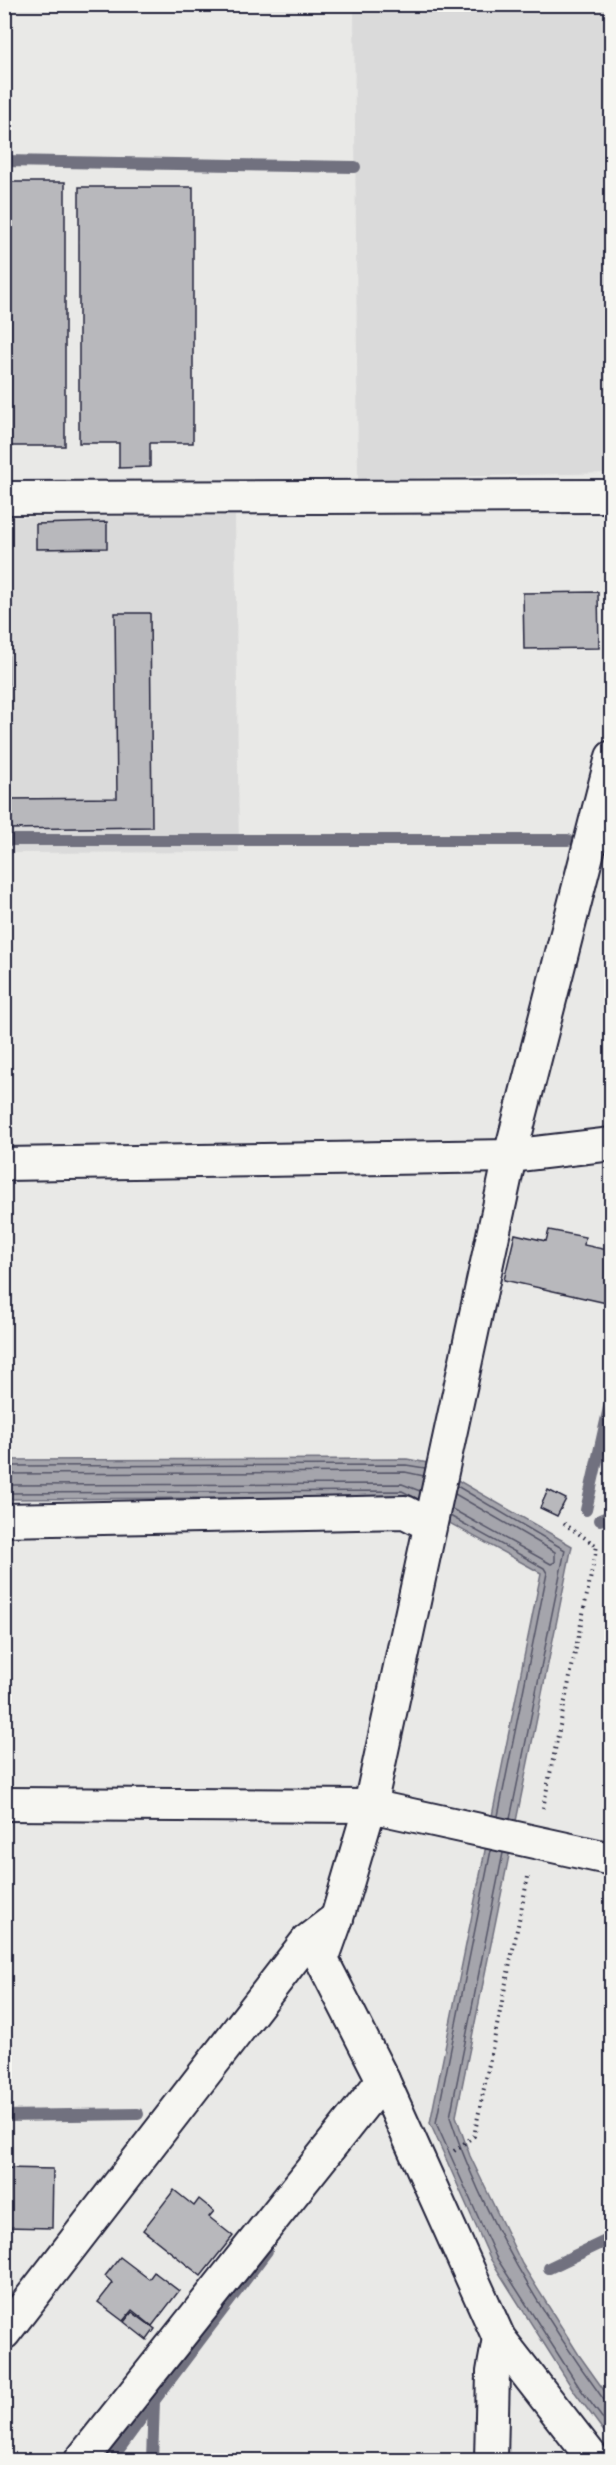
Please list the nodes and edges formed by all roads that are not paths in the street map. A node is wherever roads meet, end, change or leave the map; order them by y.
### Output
1 (612, 496) edge
2 (4, 498) edge
3 (612, 758) edge
4 (612, 1143) edge
5 (510, 1156) junction
6 (4, 1164) edge
7 (4, 1520) edge
8 (430, 1525) junction
9 (4, 1804) edge
10 (370, 1806) junction
11 (612, 1859) edge
12 (337, 1918) junction
13 (383, 2080) junction
14 (4, 2333) edge
15 (499, 2338) junction
16 (81, 2460) edge
17 (491, 2460) edge
18 (594, 2460) edge

1 - 2 street
3 - 5 street
4 - 5 street
5 - 6 street
5 - 8 street
7 - 8 street
8 - 10 street
9 - 10 street
10 - 11 street
10 - 12 street
12 - 13 street
12 - 14 street
13 - 15 street
13 - 16 street
15 - 17 street
15 - 18 street

